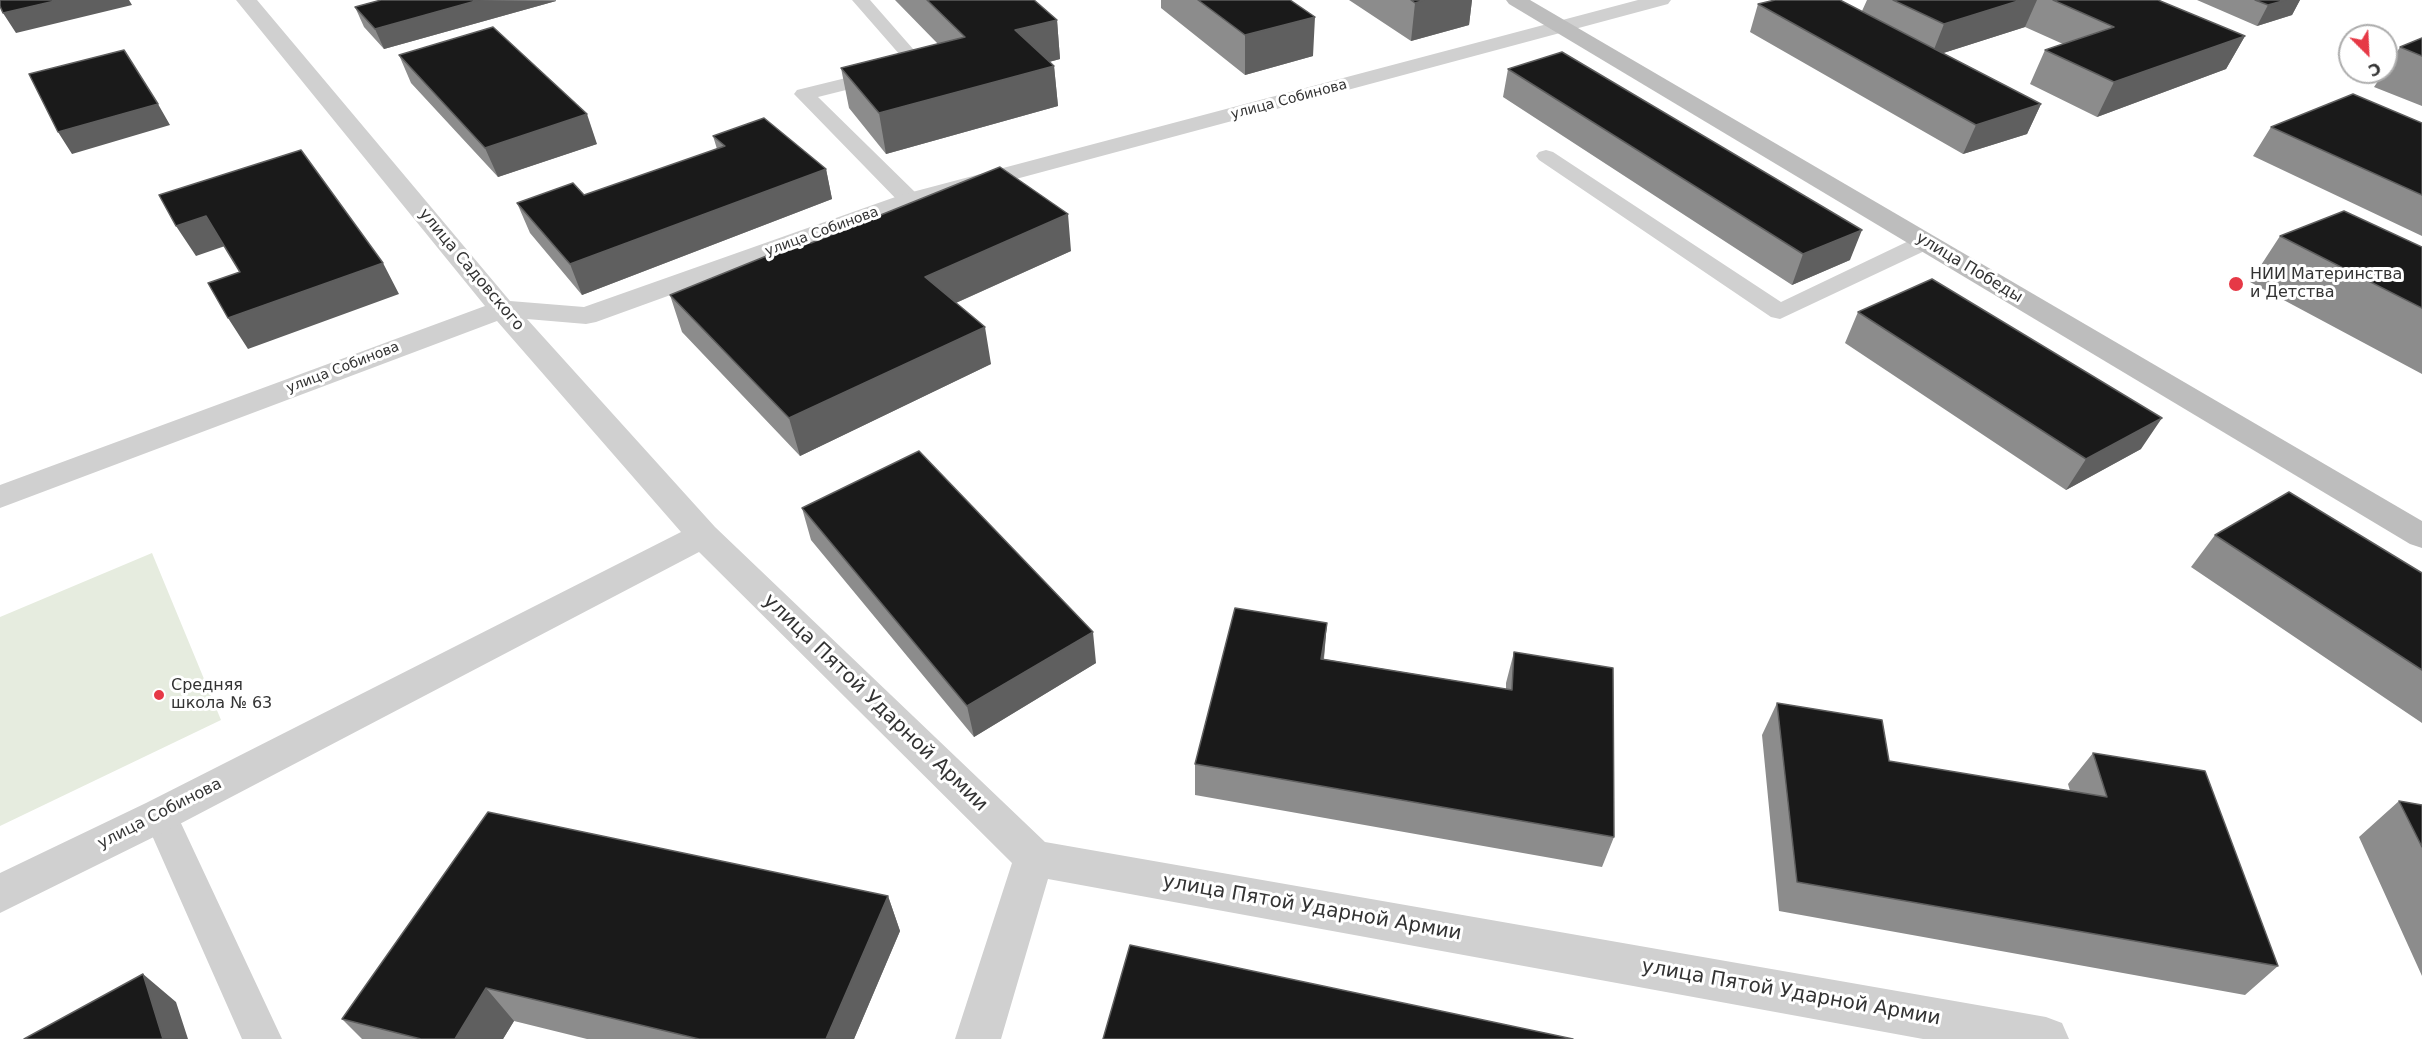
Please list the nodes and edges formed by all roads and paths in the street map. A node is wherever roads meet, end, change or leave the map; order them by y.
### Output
1 (246, 0) edge
2 (861, 0) edge
3 (1516, 0) edge
4 (1661, 0) edge
5 (1563, 27) junction
6 (1546, 156) dead end
7 (910, 200) junction
8 (1925, 242) junction
9 (502, 309) junction
10 (0, 496) edge
11 (702, 535) junction
12 (2422, 536) edge
13 (160, 815) junction
14 (1034, 858) junction
15 (0, 894) edge
16 (262, 1039) edge
17 (978, 1039) edge
18 (2046, 1039) edge

1 - 9 street, улица Садовского
2 - 7 lane
3 - 5 street, улица Победы
4 - 5 street, улица Собинова
5 - 7 street, улица Собинова
5 - 8 street, улица Победы
6 - 8 lane
7 - 9 street, улица Собинова
8 - 12 street, улица Победы
9 - 10 street, улица Собинова
9 - 11 street, улица Садовского
11 - 13 street, улица Собинова
11 - 14 street, улица Пятой Ударной Армии
13 - 15 street, улица Собинова
13 - 16 lane
14 - 17 street
14 - 18 street, улица Пятой Ударной Армии

